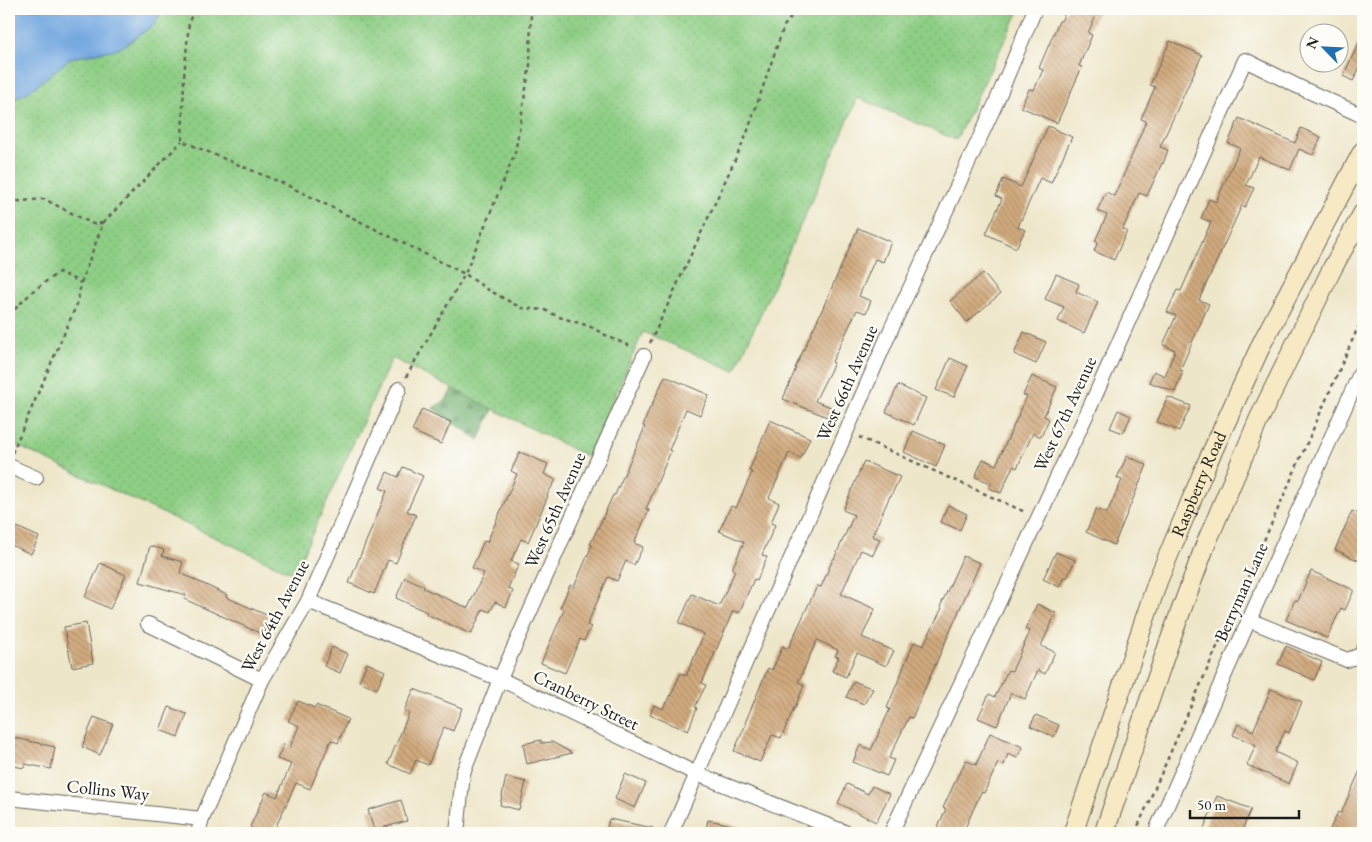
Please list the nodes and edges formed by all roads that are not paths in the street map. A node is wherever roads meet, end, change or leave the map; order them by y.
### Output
1 (1035, 9) edge
2 (1363, 116) edge
3 (1363, 151) edge
4 (1363, 213) edge
5 (644, 356) road end
6 (1363, 367) edge
7 (399, 389) road end
8 (9, 466) edge
9 (36, 478) dead end
10 (308, 601) junction
11 (1249, 620) junction
12 (148, 624) dead end
13 (1363, 650) edge
14 (500, 679) junction
15 (262, 680) junction
16 (697, 774) junction
17 (9, 798) edge
18 (202, 819) junction
19 (198, 833) edge
20 (457, 833) edge
21 (671, 833) edge
22 (847, 833) edge
23 (891, 833) edge
24 (1073, 833) edge
25 (1104, 833) edge
26 (1155, 833) edge

1 - 16 street, West 66th Avenue
2 - 23 street, West 67th Avenue
3 - 24 main road, Raspberry Road
4 - 25 main road, Raspberry Road
5 - 14 street, West 65th Avenue
6 - 11 street, Berryman Lane
7 - 10 street, West 64th Avenue
8 - 9 street
10 - 14 street, Cranberry Street
10 - 15 street, West 64th Avenue
11 - 13 street
11 - 26 street, Berryman Lane
12 - 15 street
14 - 16 street, Cranberry Street
14 - 20 street, West 65th Avenue
15 - 18 street, West 64th Avenue
16 - 21 street, West 66th Avenue
16 - 22 street, Cranberry Street
17 - 18 street, Collins Way
18 - 19 street, West 64th Avenue

